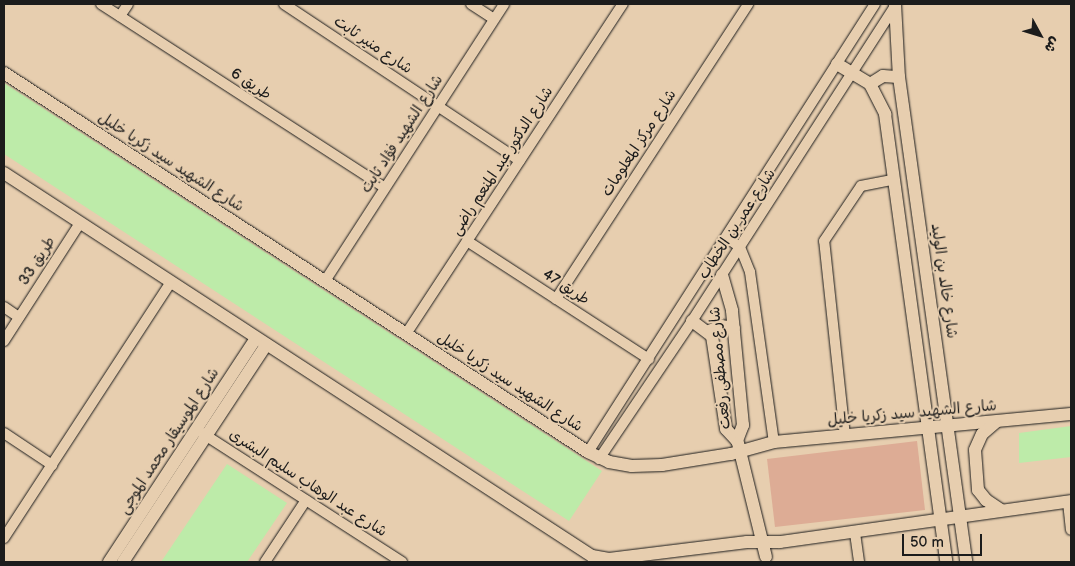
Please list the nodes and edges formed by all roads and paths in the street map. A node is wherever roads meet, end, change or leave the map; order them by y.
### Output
1 (101, 4) edge
2 (128, 4) edge
3 (284, 4) edge
4 (471, 4) edge
5 (504, 4) edge
6 (623, 4) edge
7 (748, 4) edge
8 (875, 4) edge
9 (895, 4) edge
10 (120, 16) junction
11 (494, 19) junction
12 (837, 64) junction
13 (852, 71) junction
14 (4, 73) edge
15 (899, 77) junction
16 (870, 84) junction
17 (438, 106) junction
18 (520, 160) junction
19 (4, 173) edge
20 (893, 180) junction
21 (384, 188) junction
22 (80, 223) junction
23 (726, 238) junction
24 (467, 241) junction
25 (740, 247) junction
26 (709, 265) junction
27 (722, 274) junction
28 (325, 281) junction
29 (171, 282) junction
30 (556, 299) junction
31 (4, 307) edge
32 (20, 317) junction
33 (692, 321) junction
34 (734, 328) junction
35 (709, 331) junction
36 (406, 334) junction
37 (4, 341) edge
38 (261, 342) junction
39 (648, 359) junction
40 (1071, 414) edge
41 (996, 422) junction
42 (949, 426) junction
43 (929, 428) junction
44 (4, 433) edge
45 (202, 433) junction
46 (845, 436) junction
47 (774, 442) junction
48 (739, 446) junction
49 (594, 456) junction
50 (52, 465) junction
51 (306, 500) junction
52 (1070, 501) edge
53 (1001, 510) junction
54 (961, 518) junction
55 (941, 522) junction
56 (1071, 530) edge
57 (855, 533) junction
58 (4, 538) edge
59 (762, 542) junction
60 (391, 559) edge
61 (766, 561) edge
62 (109, 562) edge
63 (124, 562) edge
64 (265, 562) edge
65 (402, 562) edge
66 (859, 562) edge
67 (946, 562) edge
68 (966, 562) edge

1 - 10 street, طريق 6
2 - 10 street
3 - 17 street, شارع منير ثابت
4 - 11 street
5 - 11 street, شارع الشهيد فؤاد ثابت
6 - 18 street, شارع الدكتور عبد المنعم راضى
7 - 30 street, شارع مركز المعلومات
8 - 12 street, شارع عمر بن الخطاب
9 - 13 street, شارع عمر بن الخطاب
9 - 15 street, شارع خالد بن الوليد
10 - 21 street, طريق 6
11 - 17 street, شارع الشهيد فؤاد ثابت
12 - 13 street
12 - 23 street, شارع عمر بن الخطاب
13 - 16 street
13 - 25 street, شارع عمر بن الخطاب
14 - 28 street, شارع الشهيد سيد زكريا خليل
15 - 16 street
15 - 42 street, شارع خالد بن الوليد
16 - 20 street
17 - 18 street, شارع منير ثابت
17 - 21 street, شارع الشهيد فؤاد ثابت
18 - 24 street, شارع الدكتور عبد المنعم راضى
19 - 22 street
20 - 43 street
20 - 46 street
21 - 28 street, شارع الشهيد فؤاد ثابت
22 - 29 street
22 - 32 street, طريق 33
23 - 25 street
23 - 26 street, شارع عمر بن الخطاب
24 - 30 street, طريق 47
24 - 36 street, شارع الدكتور عبد المنعم راضى
25 - 27 street, شارع عمر بن الخطاب
25 - 47 street
26 - 27 street
26 - 39 street, شارع عمر بن الخطاب
27 - 33 street, شارع عمر بن الخطاب
27 - 34 street, شارع مصطفى رفعت
28 - 36 street, شارع الشهيد سيد زكريا خليل
29 - 38 street
29 - 50 street
30 - 39 street, طريق 47
31 - 32 street
32 - 37 street, طريق 33
33 - 35 street, شارع مصطفى رفعت
33 - 49 street, شارع عمر بن الخطاب
34 - 35 street
34 - 48 street, شارع مصطفى رفعت
35 - 48 street, شارع مصطفى رفعت
36 - 49 street, شارع الشهيد سيد زكريا خليل
38 - 45 street, شارع الموسيقار محمد الموجى
38 - 59 street
39 - 49 street, شارع عمر بن الخطاب
40 - 41 street, شارع الشهيد سيد زكريا خليل
41 - 42 street, شارع الشهيد سيد زكريا خليل
41 - 53 street
42 - 43 street, شارع الشهيد سيد زكريا خليل
42 - 54 street, شارع خالد بن الوليد
43 - 46 street, شارع الشهيد سيد زكريا خليل
43 - 55 street
44 - 50 street
45 - 51 street, شارع عبد الوهاب سليم البشرى
45 - 62 street, شارع الموسيقار محمد الموجى
45 - 63 street, شارع الموسيقار محمد الموجى
46 - 47 street, شارع الشهيد سيد زكريا خليل
47 - 48 street, شارع الشهيد سيد زكريا خليل
48 - 49 street, شارع الشهيد سيد زكريا خليل
48 - 59 street
50 - 58 street
51 - 60 street, شارع عبد الوهاب سليم البشرى
51 - 64 street
52 - 53 street
52 - 56 street
53 - 54 street
54 - 55 street
54 - 68 street, شارع خالد بن الوليد
55 - 57 street
55 - 67 street
57 - 59 street
57 - 66 street
59 - 61 street
60 - 65 street, شارع عبد الوهاب سليم البشرى

